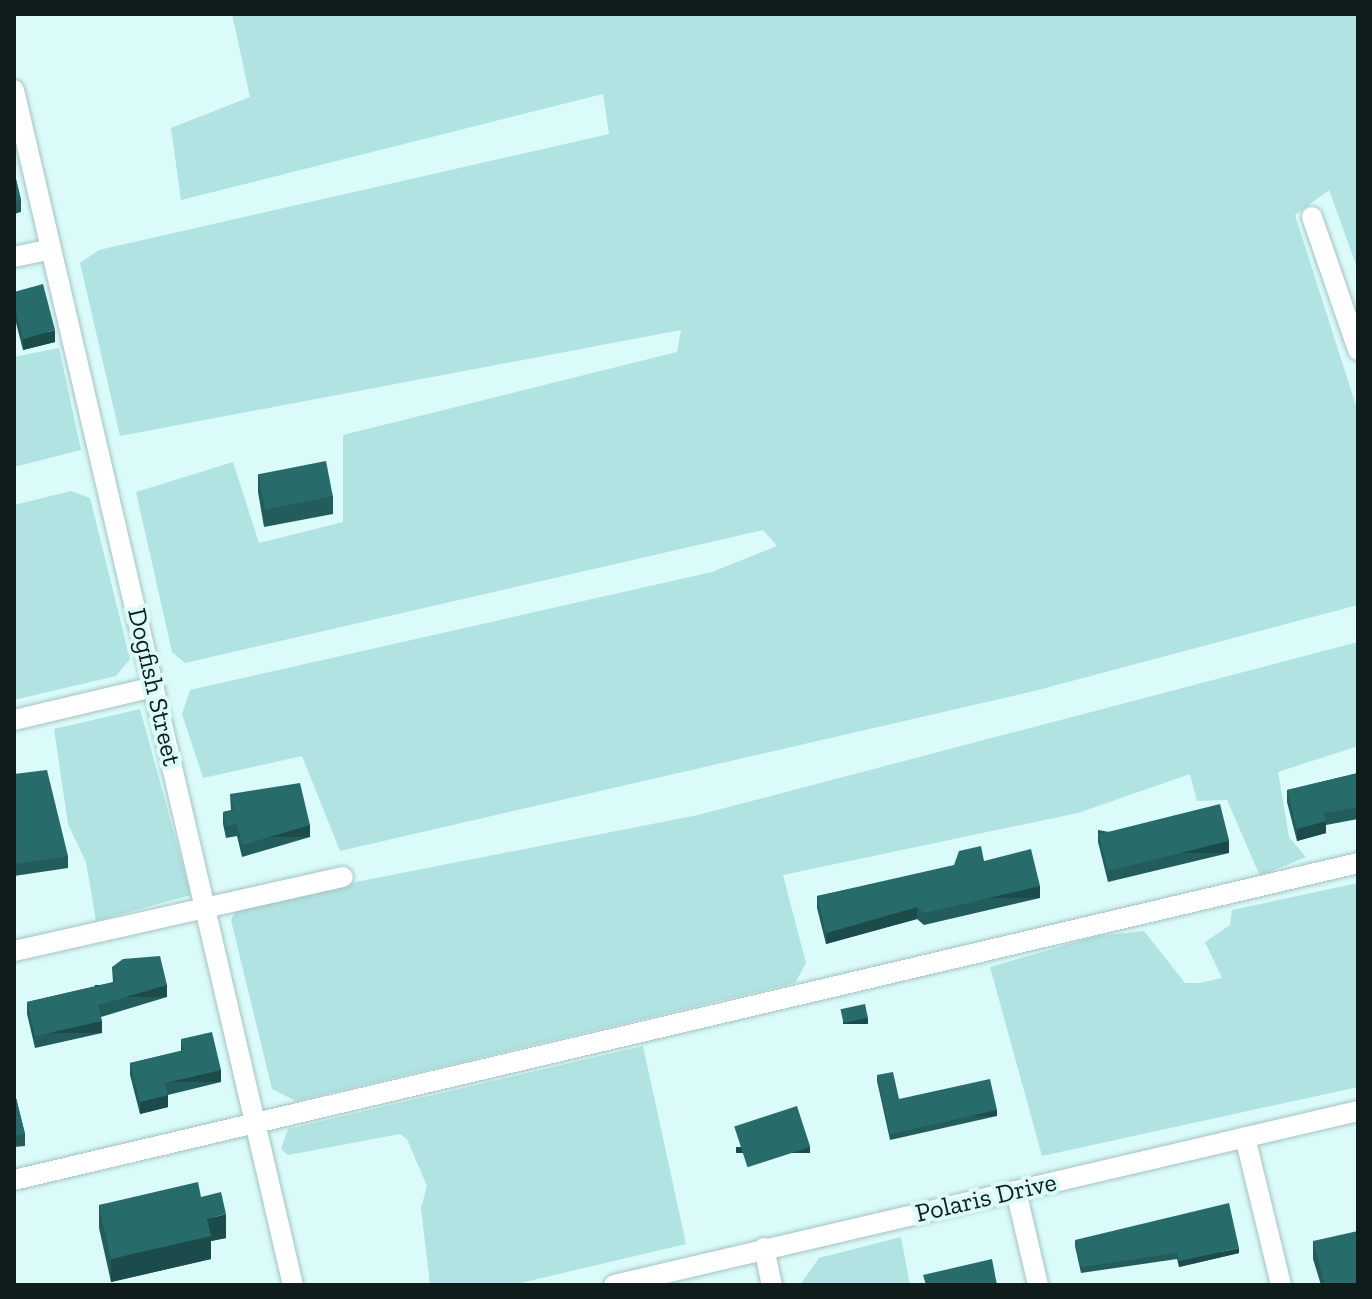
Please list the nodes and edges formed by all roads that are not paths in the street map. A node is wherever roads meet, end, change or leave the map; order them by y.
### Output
1 (14, 90) edge
2 (1312, 217) dead end
3 (51, 249) junction
4 (14, 257) edge
5 (1358, 350) edge
6 (154, 687) junction
7 (14, 720) edge
8 (1358, 863) edge
9 (343, 877) dead end
10 (206, 908) junction
11 (14, 951) edge
12 (1358, 1111) edge
13 (256, 1121) junction
14 (1245, 1137) junction
15 (14, 1180) edge
16 (1016, 1191) junction
17 (764, 1248) junction
18 (293, 1285) edge
19 (614, 1285) edge
20 (772, 1285) edge
21 (1038, 1285) edge
22 (1281, 1285) edge

1 - 3 street, Dogfish Street
2 - 5 street
3 - 4 street
3 - 6 street, Dogfish Street
6 - 7 street
6 - 10 street, Dogfish Street
8 - 13 street
9 - 10 street
10 - 11 street
10 - 13 street, Dogfish Street
12 - 14 street, Polaris Drive
13 - 15 street
13 - 18 street, Dogfish Street
14 - 16 street, Polaris Drive
14 - 22 street
16 - 17 street, Polaris Drive
16 - 21 street
17 - 19 street, Polaris Drive
17 - 20 street

